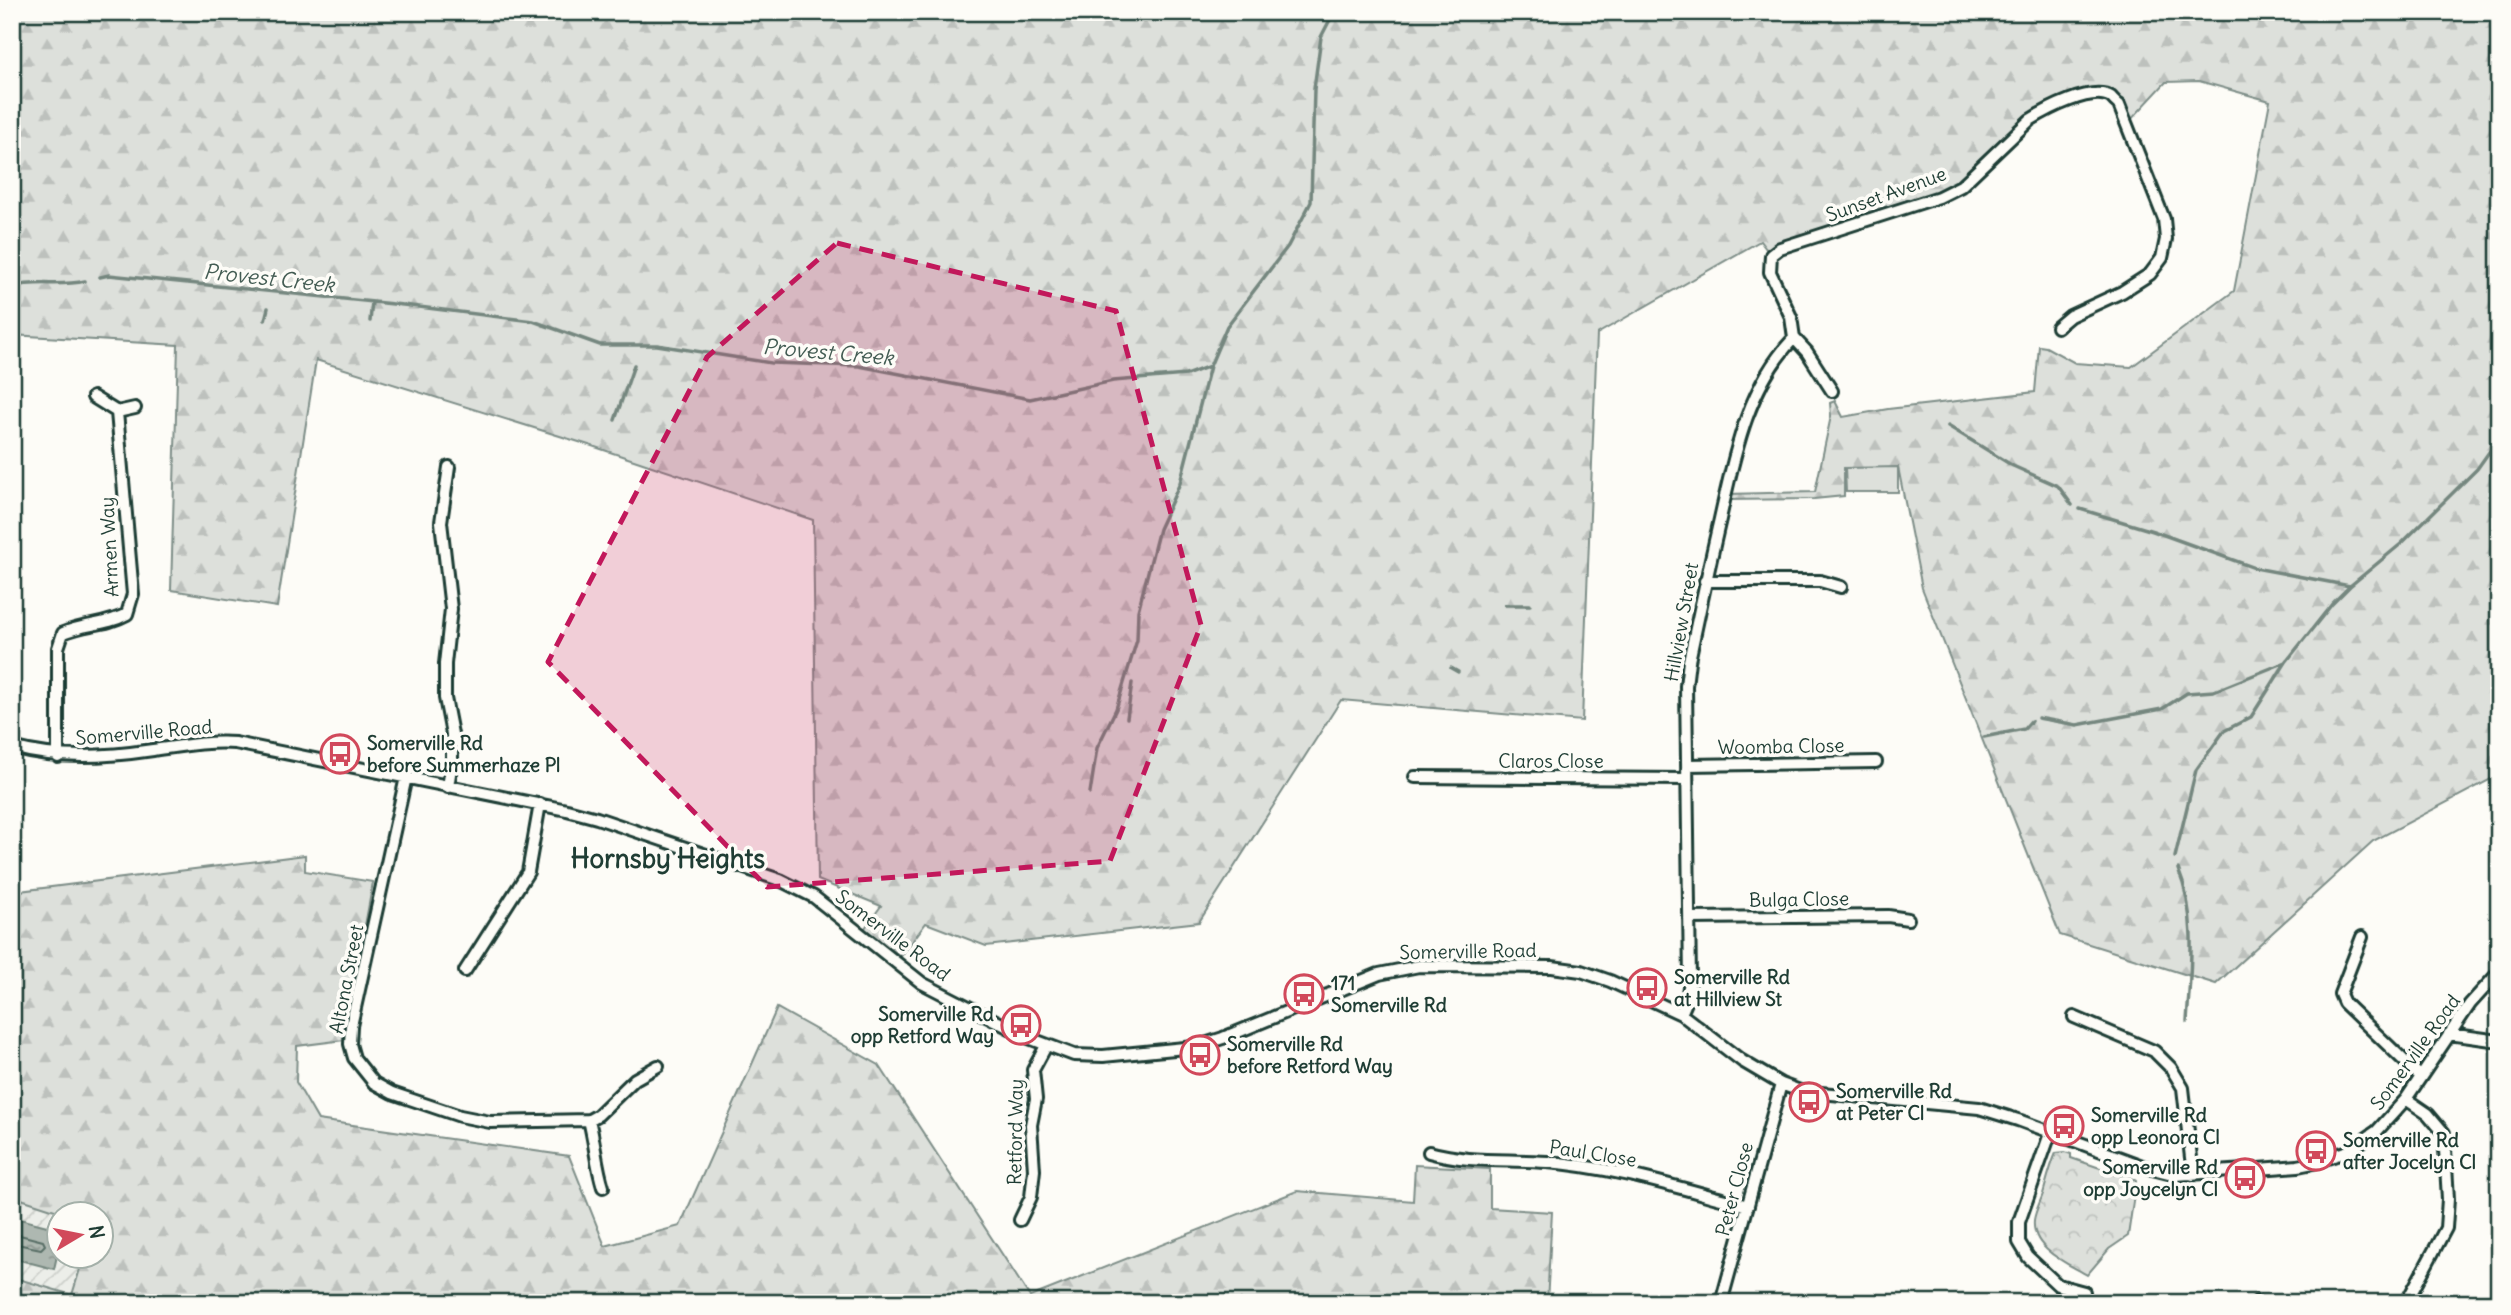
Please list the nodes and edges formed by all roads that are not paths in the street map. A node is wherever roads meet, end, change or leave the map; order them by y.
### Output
1 (2057, 327) dead end
2 (1794, 338) junction
3 (1832, 391) dead end
4 (93, 397) dead end
5 (135, 408) dead end
6 (117, 412) junction
7 (449, 467) dead end
8 (1705, 581) junction
9 (1841, 587) dead end
10 (12, 747) edge
11 (58, 757) junction
12 (1876, 762) dead end
13 (1687, 765) junction
14 (406, 777) junction
15 (1415, 777) dead end
16 (1687, 779) junction
17 (449, 786) junction
18 (540, 804) junction
19 (1689, 918) junction
20 (1908, 919) dead end
21 (2362, 937) dead end
22 (465, 971) dead end
23 (2499, 972) edge
24 (1681, 1014) junction
25 (2074, 1017) dead end
26 (2449, 1034) junction
27 (2499, 1041) edge
28 (1046, 1045) junction
29 (658, 1066) dead end
30 (2421, 1077) junction
31 (1781, 1084) junction
32 (2406, 1099) junction
33 (589, 1120) junction
34 (2051, 1131) junction
35 (1429, 1152) dead end
36 (2193, 1175) junction
37 (603, 1187) dead end
38 (1748, 1206) junction
39 (1020, 1220) dead end
40 (2084, 1292) dead end
41 (1721, 1303) edge
42 (2406, 1303) edge

1 - 2 street, Sunset Avenue
2 - 3 street, Sunset Avenue
2 - 8 street, Hillview Street
4 - 6 street
5 - 6 street
6 - 11 street, Armen Way
7 - 17 street
8 - 9 street
8 - 13 street, Hillview Street
10 - 11 street, Somerville Road
11 - 14 street, Somerville Road
12 - 13 street, Woomba Close
13 - 16 street, Hillview Street
14 - 17 street, Somerville Road
14 - 33 street, Altona Street
15 - 16 street, Claros Close
16 - 19 street, Hillview Street
17 - 18 street, Somerville Road
18 - 22 street
18 - 28 street, Somerville Road
19 - 20 street, Bulga Close
19 - 24 street, Hillview Street
21 - 30 street
23 - 26 street, Somerville Road
24 - 28 street, Somerville Road
24 - 31 street, Somerville Road
25 - 36 street
26 - 27 street
26 - 30 street, Somerville Road
28 - 39 street, Retford Way
29 - 33 street
30 - 32 street, Somerville Road
31 - 34 street, Somerville Road
31 - 38 street, Peter Close
32 - 36 street, Somerville Road
32 - 42 street
33 - 37 street
34 - 36 street, Somerville Road
34 - 40 street
35 - 38 street, Paul Close
38 - 41 street, Peter Close

